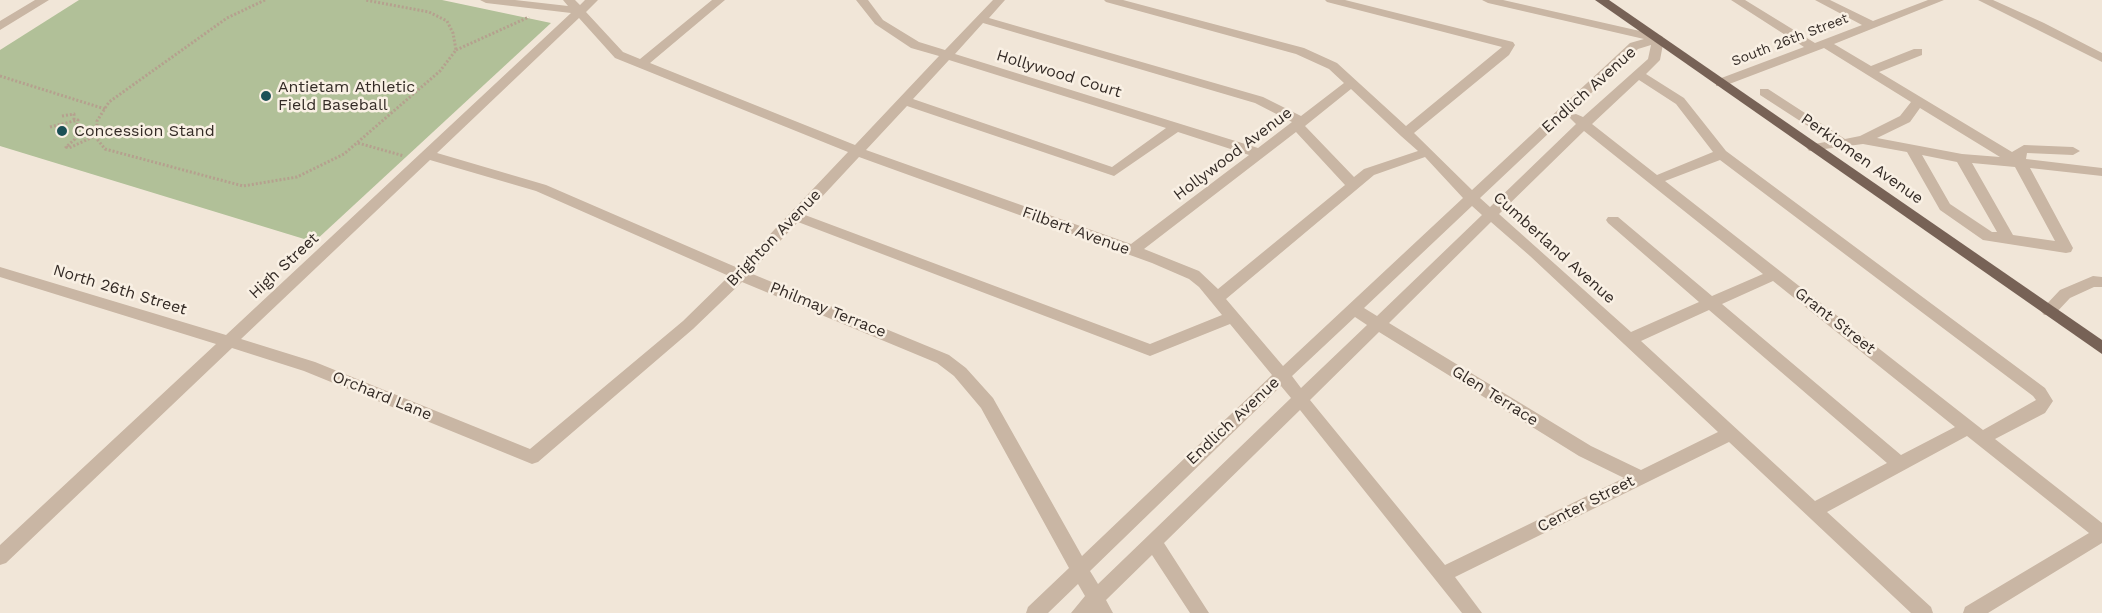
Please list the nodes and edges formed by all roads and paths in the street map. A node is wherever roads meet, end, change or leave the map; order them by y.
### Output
1 (43, 0) edge
2 (265, 0) edge
3 (365, 0) edge
4 (486, 0) edge
5 (592, 0) edge
6 (719, 0) edge
7 (862, 0) edge
8 (999, 0) edge
9 (1110, 0) edge
10 (1331, 0) edge
11 (1491, 0) edge
12 (1601, 0) edge
13 (1737, 0) edge
14 (1821, 0) edge
15 (1938, 0) edge
16 (1984, 0) edge
17 (574, 6) edge
18 (546, 9) junction
19 (981, 19) junction
20 (1872, 25) junction
21 (0, 26) edge
22 (1658, 39) junction
23 (1819, 45) junction
24 (456, 50) junction
25 (1918, 52) dead end
26 (946, 55) junction
27 (2102, 58) edge
28 (643, 63) junction
29 (1870, 71) junction
30 (1637, 73) junction
31 (0, 76) edge
32 (1353, 82) junction
33 (1720, 83) junction
34 (1764, 92) dead end
35 (903, 100) junction
36 (1918, 101) junction
37 (105, 109) junction
38 (1566, 111) junction
39 (62, 116) dead end
40 (74, 121) junction
41 (1300, 124) junction
42 (1584, 124) junction
43 (50, 127) dead end
44 (1176, 127) junction
45 (1406, 133) junction
46 (97, 135) junction
47 (1863, 140) junction
48 (358, 143) junction
49 (1843, 143) junction
50 (1814, 148) junction
51 (1912, 149) junction
52 (856, 151) junction
53 (2073, 151) dead end
54 (1427, 152) junction
55 (1261, 154) junction
56 (1721, 154) junction
57 (428, 155) junction
58 (412, 158) dead end
59 (1962, 158) junction
60 (2020, 163) junction
61 (2102, 172) edge
62 (1656, 180) junction
63 (1353, 185) junction
64 (1471, 198) junction
65 (1491, 215) junction
66 (795, 216) junction
67 (1614, 220) dead end
68 (2008, 239) junction
69 (1132, 251) junction
70 (0, 272) edge
71 (1776, 274) junction
72 (740, 275) junction
73 (2102, 282) edge
74 (1217, 298) junction
75 (1710, 303) junction
76 (1354, 309) junction
77 (2049, 311) junction
78 (1233, 317) junction
79 (1379, 324) junction
80 (1630, 339) junction
81 (229, 343) junction
82 (2102, 348) edge
83 (1281, 375) junction
84 (1301, 400) junction
85 (1975, 432) junction
86 (1730, 434) junction
87 (531, 457) joint
88 (1900, 464) junction
89 (1639, 477) junction
90 (1813, 511) junction
91 (2102, 533) edge
92 (1154, 542) junction
93 (0, 557) edge
94 (1080, 570) junction
95 (1442, 575) junction
96 (1100, 605) edge
97 (1035, 613) edge
98 (1080, 613) edge
99 (1200, 613) edge
100 (1473, 613) edge
101 (1924, 613) edge
102 (1972, 613) edge

1 - 21 street
2 - 37 path
3 - 24 path
4 - 18 street
5 - 17 street, High Street
6 - 28 street
7 - 26 street, Hollywood Court
8 - 19 street, Brighton Avenue
9 - 32 street, Cumberland Avenue
10 - 45 street
11 - 22 street
12 - 22 main road, Perkiomen Avenue
13 - 23 street
14 - 20 street
15 - 20 street, South 26th Street
16 - 27 street
17 - 18 street
17 - 28 street, Filbert Avenue
17 - 57 street, High Street
18 - 24 path
19 - 26 street, Brighton Avenue
19 - 41 street
20 - 23 street, South 26th Street
22 - 30 street, Endlich Avenue
22 - 33 main road, Perkiomen Avenue
22 - 38 street, Endlich Avenue
23 - 29 street
23 - 33 street, South 26th Street
24 - 48 path
25 - 29 street
26 - 35 street, Brighton Avenue
26 - 44 street, Hollywood Court
28 - 52 street, Filbert Avenue
29 - 36 street
30 - 42 street, Endlich Avenue
30 - 56 street
31 - 37 path
32 - 41 street, Hollywood Avenue
32 - 45 street, Cumberland Avenue
33 - 50 main road, Perkiomen Avenue
34 - 49 street
35 - 44 street
35 - 52 street, Brighton Avenue
36 - 47 street
36 - 60 street
37 - 46 path
38 - 42 street, Grant Street
38 - 64 street, Endlich Avenue
39 - 40 path
40 - 43 path
40 - 46 path
41 - 55 street, Hollywood Avenue
41 - 63 street
42 - 62 street, Grant Street
42 - 65 street, Endlich Avenue
44 - 55 street, Hollywood Court
45 - 54 street, Cumberland Avenue
46 - 48 path
47 - 49 street
47 - 51 street
48 - 58 path
49 - 50 street
50 - 77 main road, Perkiomen Avenue
51 - 59 street
51 - 68 street
52 - 66 street, Brighton Avenue
52 - 69 street, Filbert Avenue
53 - 60 street
54 - 63 street
54 - 64 street, Cumberland Avenue
55 - 69 street, Hollywood Avenue
56 - 62 street
56 - 85 street
57 - 72 street, Philmay Terrace
57 - 81 street, High Street
59 - 60 street
59 - 68 street
60 - 61 street
60 - 68 street
62 - 71 street, Grant Street
63 - 74 street
64 - 65 street, Cumberland Avenue
64 - 76 street, Endlich Avenue
65 - 79 street, Endlich Avenue
65 - 80 street, Cumberland Avenue
66 - 72 street, Brighton Avenue
66 - 78 street
67 - 75 street
69 - 74 street, Filbert Avenue
70 - 81 street, North 26th Street
71 - 75 street
71 - 85 street, Grant Street
72 - 87 street, Brighton Avenue
72 - 94 street, Philmay Terrace
73 - 77 street
74 - 78 street, Filbert Avenue
75 - 80 street
75 - 88 street
76 - 79 street, Glen Terrace
76 - 83 street, Endlich Avenue
77 - 82 main road, Perkiomen Avenue
78 - 83 street, Filbert Avenue
79 - 84 street, Endlich Avenue
79 - 89 street, Glen Terrace
80 - 86 street, Cumberland Avenue
81 - 87 street, Orchard Lane
81 - 93 street, High Street
83 - 84 street, Filbert Avenue
83 - 94 street, Endlich Avenue
84 - 92 street, Endlich Avenue
84 - 95 street, Filbert Avenue
85 - 88 street
85 - 91 street, Grant Street
86 - 89 street, Center Street
86 - 90 street, Cumberland Avenue
88 - 90 street
89 - 95 street, Center Street
90 - 101 street, Cumberland Avenue
91 - 102 street
92 - 96 street, Endlich Avenue
92 - 99 street
94 - 96 street, Philmay Terrace
94 - 97 street, Endlich Avenue
95 - 100 street, Filbert Avenue
96 - 98 street, Endlich Avenue

